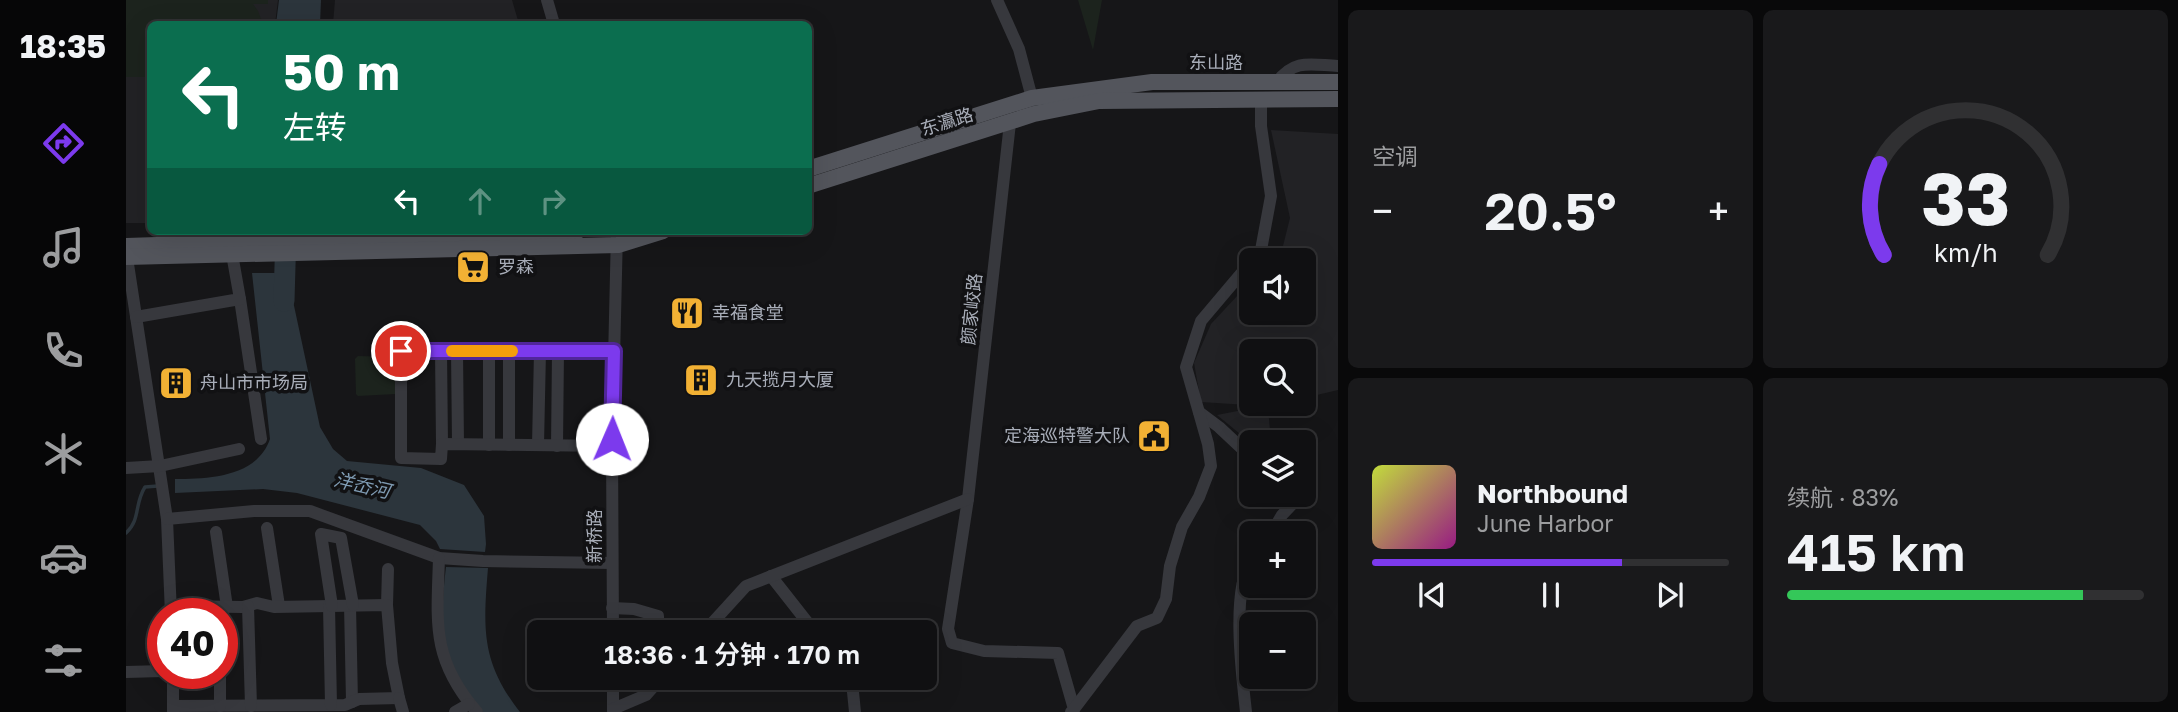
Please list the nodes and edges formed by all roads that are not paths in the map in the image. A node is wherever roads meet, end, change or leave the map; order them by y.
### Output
1 (547, 0) edge
2 (997, 0) edge
3 (553, 21) edge
4 (1338, 66) edge
5 (1277, 82) junction
6 (1338, 82) edge
7 (1096, 94) junction
8 (1032, 97) junction
9 (1261, 99) junction
10 (1338, 99) edge
11 (1010, 123) junction
12 (812, 168) edge
13 (812, 185) edge
14 (510, 235) edge
15 (637, 235) edge
16 (618, 238) edge
17 (304, 247) junction
18 (241, 249) junction
19 (126, 253) edge
20 (240, 299) junction
21 (136, 317) junction
22 (441, 351) junction
23 (457, 351) junction
24 (489, 351) junction
25 (509, 351) junction
26 (540, 351) junction
27 (558, 351) junction
28 (614, 351) junction
29 (1199, 412) junction
30 (261, 439) dead end
31 (442, 444) junction
32 (458, 444) junction
33 (489, 445) junction
34 (509, 445) junction
35 (538, 445) junction
36 (557, 446) junction
37 (612, 446) junction
38 (1239, 446) edge
39 (239, 449) dead end
40 (160, 466) junction
41 (126, 468) edge
42 (968, 499) junction
43 (1290, 507) edge
44 (167, 519) junction
45 (1279, 521) edge
46 (267, 528) dead end
47 (216, 532) dead end
48 (439, 558) junction
49 (612, 563) junction
50 (388, 569) dead end
51 (771, 576) junction
52 (170, 598) edge
53 (221, 598) edge
54 (1242, 598) edge
55 (351, 605) junction
56 (387, 605) junction
57 (248, 606) junction
58 (279, 606) junction
59 (331, 606) junction
60 (238, 607) edge
61 (612, 608) junction
62 (612, 620) edge
63 (658, 620) edge
64 (715, 620) edge
65 (806, 620) edge
66 (126, 671) edge
67 (147, 671) edge
68 (173, 689) edge
69 (219, 689) edge
70 (613, 690) edge
71 (650, 690) edge
72 (853, 690) edge
73 (399, 698) junction
74 (352, 702) junction
75 (220, 706) junction
76 (333, 707) edge
77 (248, 708) edge
78 (473, 708) edge
79 (173, 709) edge
80 (1072, 710) edge
81 (613, 711) edge
82 (403, 712) edge
83 (455, 712) edge
84 (855, 712) edge
85 (1246, 712) edge

1 - 3 street
2 - 8 street
4 - 5 street
5 - 6 main road, 东山路
5 - 7 main road, 东山路
7 - 8 main road, 东瀛路
7 - 9 main road, 东山路
7 - 11 main road, 东瀛路
8 - 12 main road, 东瀛路
9 - 10 main road, 东山路
9 - 29 street
11 - 13 main road, 东瀛路
11 - 42 street, 颜家峧路
14 - 17 main road
15 - 16 main road
16 - 17 main road
16 - 28 street, 新桥路
17 - 18 main road
18 - 19 main road
18 - 20 street
19 - 21 street
20 - 21 street
20 - 30 street
21 - 40 street
22 - 23 street
22 - 31 street
22 - 31 street
23 - 24 street
23 - 32 street
24 - 25 street
24 - 33 street
25 - 26 street
25 - 34 street
26 - 27 street
26 - 35 street
27 - 28 street
27 - 36 street
28 - 37 street, 新桥路
29 - 38 street
29 - 80 street
31 - 32 street
32 - 33 street
33 - 34 street
34 - 35 street
35 - 36 street
36 - 37 street
37 - 49 street, 新桥路
39 - 40 street
40 - 41 street
40 - 44 street
42 - 51 street
42 - 80 street, 颜家峧路
43 - 45 street
44 - 48 street
44 - 52 street
46 - 58 street
47 - 53 street
48 - 49 street
48 - 78 street
49 - 61 street, 新桥路
50 - 56 street
51 - 64 street
51 - 65 street
54 - 85 street
55 - 56 street
55 - 59 street
55 - 59 street
55 - 74 street
56 - 73 street
57 - 58 street
57 - 60 street
57 - 77 street
58 - 59 street
59 - 76 street
61 - 62 street, 新桥路
61 - 63 street
66 - 67 street
68 - 79 street
69 - 75 street
70 - 81 street
71 - 81 street
72 - 84 street
73 - 74 street
73 - 82 street
74 - 76 street
75 - 77 street
75 - 79 street
76 - 77 street
78 - 83 street

